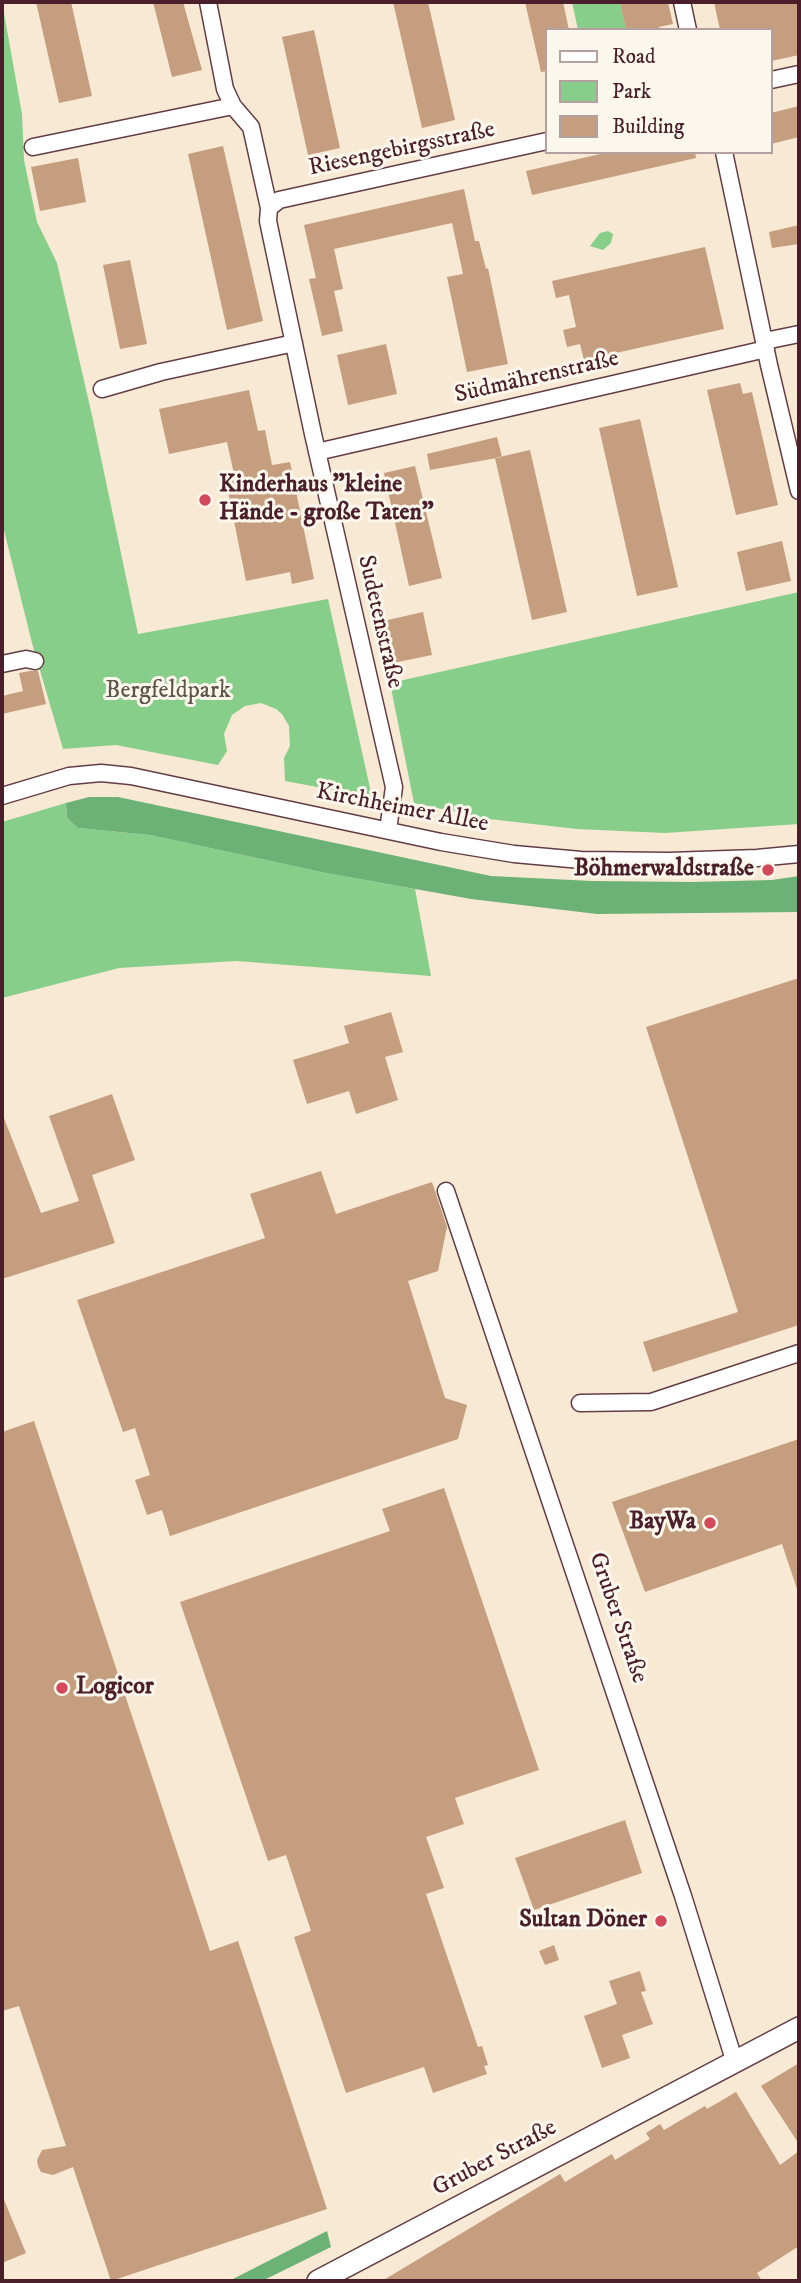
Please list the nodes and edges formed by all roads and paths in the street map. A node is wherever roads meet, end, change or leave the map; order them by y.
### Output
1 (208, 2) edge
2 (682, 2) edge
3 (688, 28) edge
4 (799, 74) edge
5 (773, 80) edge
6 (233, 106) junction
7 (546, 141) edge
8 (33, 147) dead end
9 (724, 154) edge
10 (269, 208) junction
11 (799, 334) edge
12 (294, 343) junction
13 (766, 345) junction
14 (102, 389) dead end
15 (317, 452) junction
16 (799, 491) edge
17 (35, 661) dead end
18 (2, 664) edge
19 (2, 796) edge
20 (388, 830) junction
21 (799, 854) edge
22 (446, 1191) dead end
23 (799, 1353) edge
24 (580, 1403) dead end
25 (799, 2028) edge
26 (735, 2063) junction
27 (318, 2281) edge

1 - 6 street, Sudetenstraße
2 - 3 street
4 - 5 street
6 - 8 street
6 - 10 street, Sudetenstraße
7 - 10 street, Riesengebirgsstraße
9 - 13 street
10 - 12 street, Sudetenstraße
11 - 13 street, Südmährenstraße
12 - 14 street
12 - 15 street, Sudetenstraße
13 - 15 street, Südmährenstraße
13 - 16 street
15 - 20 street, Sudetenstraße
17 - 18 street
19 - 20 street, Kirchheimer Allee
20 - 21 street, Kirchheimer Allee
22 - 26 street, Gruber Straße
23 - 24 street
25 - 26 street, Gruber Straße
26 - 27 street, Gruber Straße

